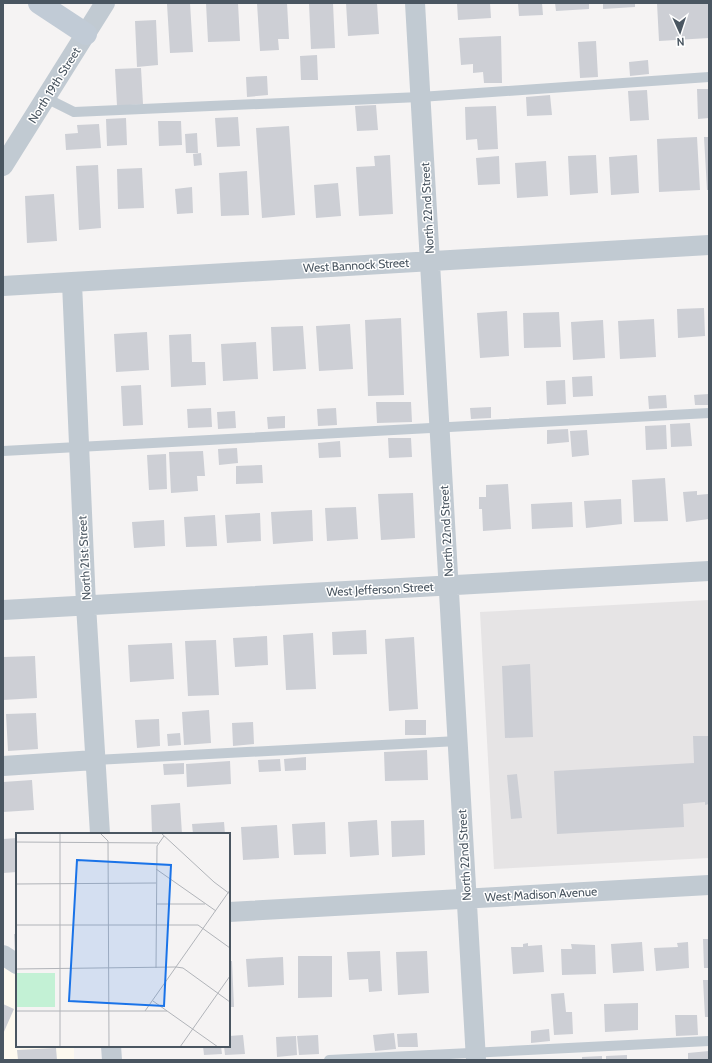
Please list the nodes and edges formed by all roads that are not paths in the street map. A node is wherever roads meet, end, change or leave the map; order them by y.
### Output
1 (38, 3) edge
2 (105, 3) edge
3 (415, 3) edge
4 (86, 34) junction
5 (709, 77) edge
6 (420, 97) junction
7 (46, 98) junction
8 (3, 166) edge
9 (709, 245) edge
10 (430, 261) junction
11 (72, 283) junction
12 (3, 286) edge
13 (709, 413) edge
14 (439, 428) junction
15 (79, 447) junction
16 (3, 451) edge
17 (709, 571) edge
18 (449, 585) junction
19 (86, 605) junction
20 (3, 610) edge
21 (458, 740) junction
22 (96, 760) junction
23 (3, 766) edge
24 (100, 833) edge
25 (709, 885) edge
26 (467, 898) junction
27 (230, 912) edge
28 (3, 955) edge
29 (16, 963) edge
30 (709, 1041) edge
31 (111, 1047) edge
32 (476, 1056) edge
33 (112, 1060) edge
34 (329, 1060) edge

1 - 4 street
2 - 4 street, North 19th Street
3 - 6 street, North 22nd Street
4 - 7 street, North 19th Street
5 - 6 lane
6 - 7 lane
6 - 10 street, North 22nd Street
7 - 8 street, North 19th Street
9 - 10 street, West Bannock Street
10 - 11 street, West Bannock Street
10 - 14 street, North 22nd Street
11 - 12 street, West Bannock Street
11 - 15 street, North 21st Street
13 - 14 lane
14 - 15 lane
14 - 18 street, North 22nd Street
15 - 16 lane
15 - 19 street, North 21st Street
17 - 18 street, West Jefferson Street
18 - 19 street, West Jefferson Street
18 - 21 street, North 22nd Street
19 - 20 street, West Jefferson Street
19 - 22 street, North 21st Street
21 - 22 lane
21 - 26 street, North 22nd Street
22 - 23 street
22 - 24 street, North 21st Street
25 - 26 street, West Madison Avenue
26 - 27 street, West Madison Avenue
26 - 32 street, North 22nd Street
28 - 29 street
30 - 32 lane
31 - 33 street
32 - 34 lane

